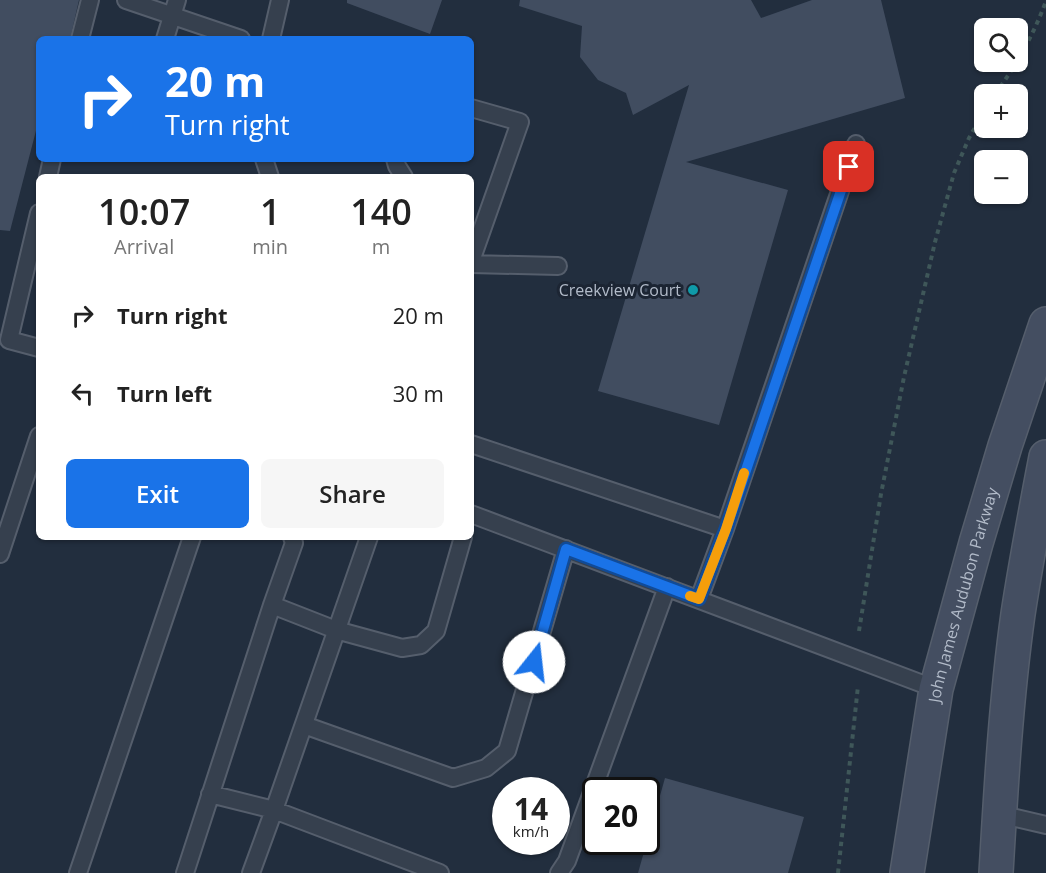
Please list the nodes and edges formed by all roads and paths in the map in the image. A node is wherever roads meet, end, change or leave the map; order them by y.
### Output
1 (90, 0) edge
2 (126, 0) edge
3 (280, 0) edge
4 (1046, 1) edge
5 (175, 8) edge
6 (81, 36) edge
7 (166, 36) edge
8 (235, 36) edge
9 (272, 36) edge
10 (1002, 84) edge
11 (474, 109) edge
12 (974, 129) edge
13 (856, 144) dead end
14 (36, 226) edge
15 (474, 253) edge
16 (474, 262) edge
17 (558, 266) dead end
18 (1046, 324) edge
19 (36, 347) edge
20 (36, 445) edge
21 (474, 445) edge
22 (1046, 457) edge
23 (474, 515) edge
24 (726, 529) junction
25 (191, 540) edge
26 (293, 540) edge
27 (368, 540) edge
28 (462, 540) edge
29 (566, 549) junction
30 (0, 554) edge
31 (667, 587) junction
32 (699, 599) junction
33 (272, 605) junction
34 (336, 630) junction
35 (861, 660) junction
36 (936, 689) junction
37 (304, 725) junction
38 (210, 794) junction
39 (274, 810) junction
40 (999, 814) junction
41 (1046, 825) edge
42 (78, 873) edge
43 (185, 873) edge
44 (251, 873) edge
45 (440, 873) edge
46 (559, 873) edge
47 (838, 873) edge
48 (907, 873) edge
49 (996, 873) edge

1 - 6 lane
2 - 5 lane
3 - 9 lane
4 - 10 path
5 - 7 lane
5 - 8 lane
11 - 15 lane
12 - 35 path
13 - 24 lane
14 - 19 lane
16 - 17 lane
18 - 36 main road, John James Audubon Parkway
20 - 30 lane
21 - 24 lane
22 - 40 main road
23 - 29 lane
24 - 32 lane
25 - 42 lane
26 - 33 lane
27 - 34 lane
28 - 34 lane
29 - 31 lane
29 - 37 lane
31 - 32 lane
31 - 46 lane
32 - 35 lane
33 - 34 lane
33 - 38 lane
34 - 37 lane
35 - 36 lane
35 - 47 path
36 - 48 main road, John James Audubon Parkway
37 - 39 lane
38 - 39 lane
38 - 43 lane
39 - 44 lane
39 - 45 lane
40 - 41 lane
40 - 49 main road

